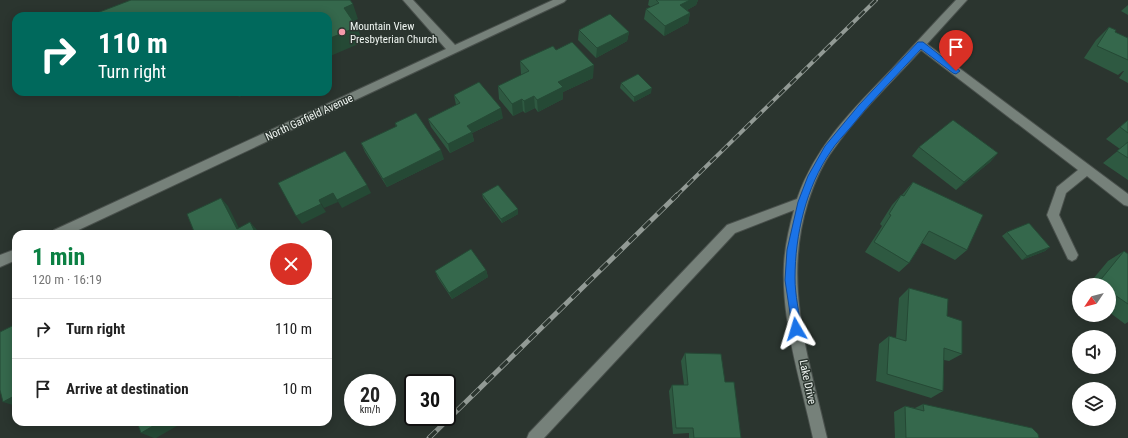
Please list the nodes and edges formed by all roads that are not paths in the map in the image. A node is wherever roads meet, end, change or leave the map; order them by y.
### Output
1 (408, 0) edge
2 (561, 0) edge
3 (962, 0) edge
4 (920, 44) junction
5 (452, 50) junction
6 (1086, 170) junction
7 (1128, 201) edge
8 (802, 202) junction
9 (67, 230) edge
10 (1072, 255) dead end
11 (12, 256) edge
12 (0, 261) edge
13 (534, 438) edge
14 (820, 438) edge

1 - 5 street
2 - 5 street, North Garfield Avenue
3 - 4 street, Lake Drive
4 - 6 street
4 - 8 street, Lake Drive
5 - 9 street, North Garfield Avenue
6 - 7 street
6 - 10 street
8 - 13 street
8 - 14 street, Lake Drive
11 - 12 street

